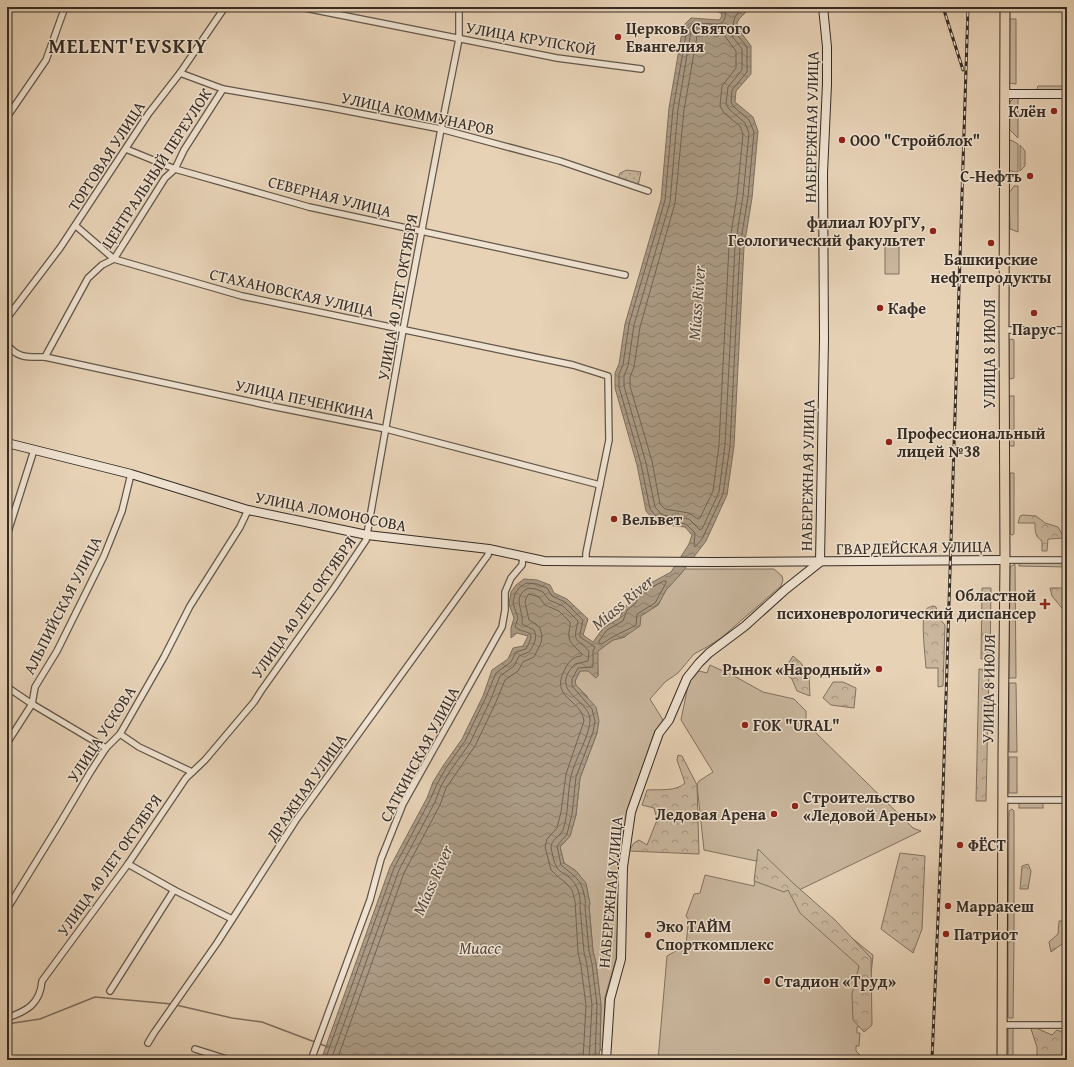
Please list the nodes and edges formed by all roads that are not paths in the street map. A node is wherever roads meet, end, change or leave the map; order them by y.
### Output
1 (65, 7) edge
2 (225, 7) edge
3 (300, 7) edge
4 (458, 7) edge
5 (822, 7) edge
6 (1006, 7) edge
7 (459, 39) junction
8 (641, 69) dead end
9 (180, 73) junction
10 (223, 89) junction
11 (1005, 94) junction
12 (1067, 94) edge
13 (7, 117) edge
14 (441, 129) junction
15 (126, 149) junction
16 (175, 169) junction
17 (648, 191) dead end
18 (76, 226) junction
19 (422, 232) junction
20 (114, 259) junction
21 (625, 275) dead end
22 (7, 318) edge
23 (403, 330) junction
24 (1004, 330) junction
25 (1067, 330) edge
26 (7, 344) edge
27 (45, 357) junction
28 (386, 429) junction
29 (7, 443) edge
30 (34, 450) junction
31 (131, 474) junction
32 (600, 485) junction
33 (248, 510) junction
34 (7, 535) edge
35 (367, 535) junction
36 (489, 548) junction
37 (522, 557) junction
38 (1005, 560) junction
39 (1067, 560) edge
40 (586, 562) junction
41 (657, 562) joint
42 (820, 562) junction
43 (7, 687) edge
44 (32, 704) junction
45 (120, 734) junction
46 (7, 743) edge
47 (106, 748) junction
48 (192, 772) junction
49 (1003, 800) junction
50 (1067, 800) edge
51 (128, 864) junction
52 (174, 890) junction
53 (7, 909) edge
54 (232, 919) junction
55 (110, 991) dead end
56 (7, 1018) edge
57 (1002, 1025) junction
58 (1067, 1025) edge
59 (148, 1043) dead end
60 (195, 1049) dead end
61 (230, 1060) edge
62 (311, 1060) edge
63 (606, 1060) edge
64 (1002, 1060) edge

1 - 13 street
2 - 9 street, ТОРГОВАЯ УЛИЦА
3 - 7 street, УЛИЦА КРУПСКОЙ
4 - 7 street, УЛИЦА 40 ЛЕТ ОКТЯБРЯ
5 - 42 street, НАБЕРЕЖНАЯ УЛИЦА
6 - 11 main road, УЛИЦА 8 ИЮЛЯ
7 - 8 street, УЛИЦА КРУПСКОЙ
7 - 14 street, УЛИЦА 40 ЛЕТ ОКТЯБРЯ
9 - 10 street, УЛИЦА КОММУНАРОВ
9 - 15 street, ТОРГОВАЯ УЛИЦА
10 - 14 street, УЛИЦА КОММУНАРОВ
10 - 16 street, ЦЕНТРАЛЬНЫЙ ПЕРЕУЛОК
11 - 12 street
11 - 24 main road, УЛИЦА 8 ИЮЛЯ
14 - 17 street, УЛИЦА КОММУНАРОВ
14 - 19 street, УЛИЦА 40 ЛЕТ ОКТЯБРЯ
15 - 16 street, СЕВЕРНАЯ УЛИЦА
15 - 18 street, ТОРГОВАЯ УЛИЦА
16 - 19 street, СЕВЕРНАЯ УЛИЦА
16 - 20 street, ЦЕНТРАЛЬНЫЙ ПЕРЕУЛОК
18 - 20 street, СТАХАНОВСКАЯ УЛИЦА
18 - 22 street, ТОРГОВАЯ УЛИЦА
19 - 21 street, СЕВЕРНАЯ УЛИЦА
19 - 23 street, УЛИЦА 40 ЛЕТ ОКТЯБРЯ
20 - 23 street, СТАХАНОВСКАЯ УЛИЦА
20 - 27 street, ЦЕНТРАЛЬНЫЙ ПЕРЕУЛОК
23 - 28 street, УЛИЦА 40 ЛЕТ ОКТЯБРЯ
23 - 32 street, СТАХАНОВСКАЯ УЛИЦА
24 - 25 street
24 - 38 main road, УЛИЦА 8 ИЮЛЯ
26 - 27 street, УЛИЦА ПЕЧЕНКИНА
27 - 28 street, УЛИЦА ПЕЧЕНКИНА
28 - 32 street, УЛИЦА ПЕЧЕНКИНА
28 - 35 street, УЛИЦА 40 ЛЕТ ОКТЯБРЯ
29 - 30 street, УЛИЦА ЛОМОНОСОВА
30 - 31 street, УЛИЦА ЛОМОНОСОВА
30 - 34 street
31 - 33 street, УЛИЦА ЛОМОНОСОВА
31 - 44 street, АЛЬПИЙСКАЯ УЛИЦА
32 - 40 street
33 - 35 street, УЛИЦА ЛОМОНОСОВА
33 - 45 street, УЛИЦА УСКОВА
35 - 36 street, УЛИЦА ЛОМОНОСОВА
35 - 48 street, УЛИЦА 40 ЛЕТ ОКТЯБРЯ
36 - 37 street, УЛИЦА ЛОМОНОСОВА
36 - 54 street, ДРАЖНАЯ УЛИЦА
37 - 40 street, УЛИЦА ЛОМОНОСОВА
37 - 62 street, САТКИНСКАЯ УЛИЦА
38 - 39 street, ГВАРДЕЙСКАЯ УЛИЦА
38 - 42 street, ГВАРДЕЙСКАЯ УЛИЦА
38 - 49 main road, УЛИЦА 8 ИЮЛЯ
40 - 41 street, УЛИЦА ЛОМОНОСОВА
41 - 42 street, ГВАРДЕЙСКАЯ УЛИЦА
42 - 63 street, НАБЕРЕЖНАЯ УЛИЦА
43 - 44 street
44 - 46 street, АЛЬПИЙСКАЯ УЛИЦА
44 - 47 street
45 - 47 street, УЛИЦА УСКОВА
45 - 48 street
47 - 53 street, УЛИЦА УСКОВА
48 - 51 street, УЛИЦА 40 ЛЕТ ОКТЯБРЯ
49 - 50 street
49 - 57 main road, УЛИЦА 8 ИЮЛЯ
51 - 52 street
51 - 56 street, УЛИЦА 40 ЛЕТ ОКТЯБРЯ
52 - 54 street
52 - 55 street
54 - 59 street, ДРАЖНАЯ УЛИЦА
57 - 58 street
57 - 64 main road, УЛИЦА 8 ИЮЛЯ
60 - 61 street

